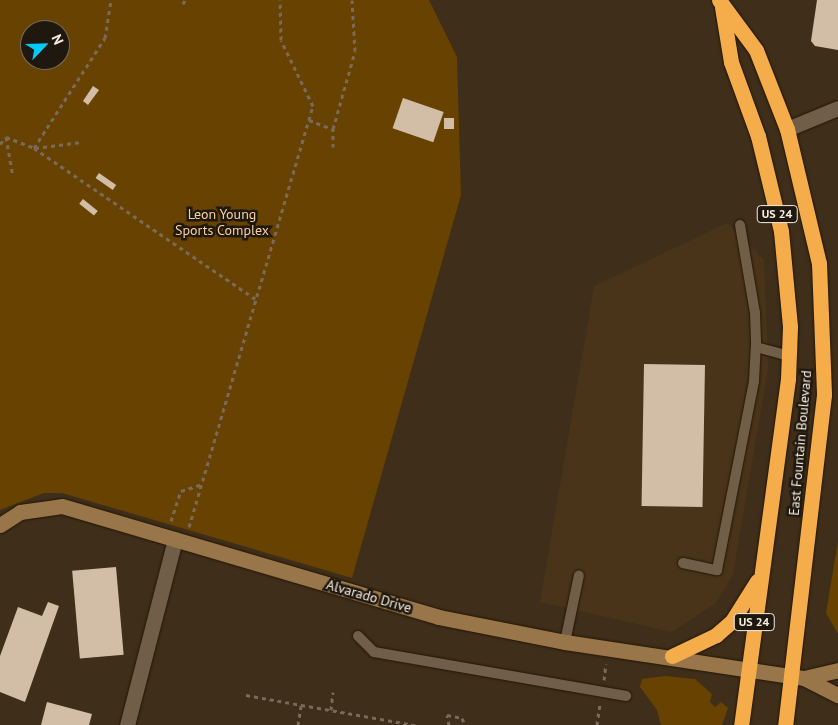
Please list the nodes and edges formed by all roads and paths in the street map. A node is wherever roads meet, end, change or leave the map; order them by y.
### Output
1 (117, 0) edge
2 (280, 0) edge
3 (352, 0) edge
4 (111, 1) edge
5 (720, 3) edge
6 (838, 108) edge
7 (309, 120) junction
8 (333, 129) junction
9 (787, 130) junction
10 (6, 137) junction
11 (82, 142) dead end
12 (0, 144) edge
13 (333, 147) dead end
14 (34, 148) junction
15 (13, 175) dead end
16 (740, 226) dead end
17 (255, 299) junction
18 (756, 347) junction
19 (790, 356) junction
20 (202, 484) junction
21 (171, 521) dead end
22 (0, 525) edge
23 (189, 527) dead end
24 (175, 539) junction
25 (683, 563) dead end
26 (579, 575) dead end
27 (761, 575) junction
28 (358, 636) dead end
29 (565, 642) junction
30 (672, 656) junction
31 (748, 668) junction
32 (838, 670) edge
33 (798, 677) junction
34 (333, 692) dead end
35 (246, 695) dead end
36 (838, 695) edge
37 (626, 696) dead end
38 (301, 705) junction
39 (331, 710) junction
40 (128, 725) edge
41 (298, 725) edge
42 (415, 725) edge
43 (449, 725) edge
44 (465, 725) edge
45 (741, 725) edge
46 (784, 725) edge

1 - 4 path
2 - 7 path
3 - 8 path
4 - 14 path
5 - 9 highway, East Fountain Boulevard / US 24
5 - 19 highway, East Fountain Boulevard / US 24
6 - 9 street
7 - 8 path
7 - 17 path
8 - 13 path
9 - 33 highway, East Fountain Boulevard / US 24
10 - 12 path
10 - 14 path
10 - 15 path
11 - 14 path
14 - 17 path
16 - 18 lane
17 - 20 path
18 - 19 lane
18 - 25 lane
19 - 27 highway, East Fountain Boulevard / US 24
20 - 21 path
20 - 23 path
22 - 24 street, Alvarado Drive
24 - 29 street, Alvarado Drive
24 - 40 street
26 - 29 lane
27 - 30 highway
27 - 31 highway, East Fountain Boulevard / US 24
28 - 37 lane
29 - 30 street, Alvarado Drive
30 - 31 street, Alvarado Drive
31 - 33 street, Alvarado Drive
31 - 45 highway, East Fountain Boulevard / US 24
32 - 33 street
33 - 36 street
33 - 46 highway, East Fountain Boulevard / US 24
34 - 39 path
35 - 38 path
38 - 39 path
38 - 41 path
39 - 42 path
43 - 44 path

